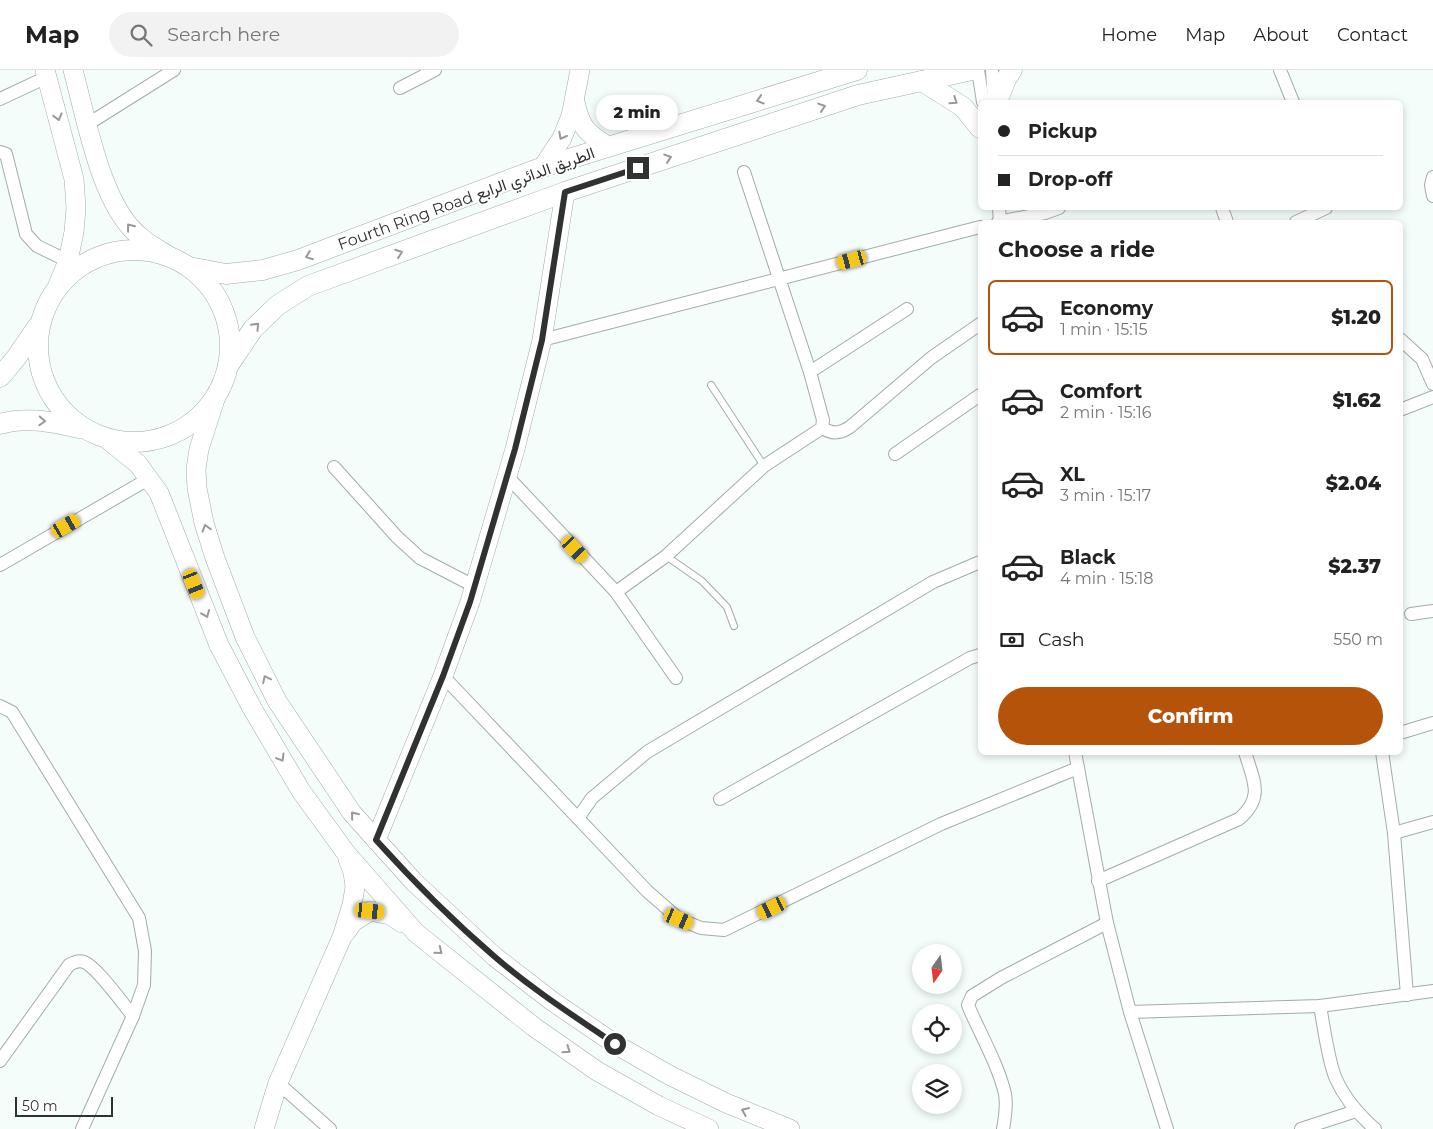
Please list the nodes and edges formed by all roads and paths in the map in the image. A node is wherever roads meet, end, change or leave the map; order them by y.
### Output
1 (73, 70) edge
2 (174, 70) edge
3 (435, 70) edge
4 (580, 70) edge
5 (857, 70) edge
6 (972, 70) edge
7 (978, 70) edge
8 (992, 70) edge
9 (1012, 70) edge
10 (1280, 70) edge
11 (46, 73) edge
12 (922, 81) junction
13 (400, 88) dead end
14 (0, 99) edge
15 (982, 100) edge
16 (995, 100) edge
17 (996, 100) edge
18 (1292, 100) edge
19 (575, 102) junction
20 (88, 124) junction
21 (978, 126) edge
22 (609, 147) junction
23 (0, 152) edge
24 (543, 167) junction
25 (744, 172) dead end
26 (1433, 177) edge
27 (565, 192) junction
28 (1433, 196) edge
29 (1053, 210) edge
30 (1322, 210) edge
31 (1010, 220) edge
32 (1300, 220) edge
33 (978, 228) edge
34 (168, 256) junction
35 (68, 261) junction
36 (189, 267) junction
37 (780, 279) junction
38 (58, 285) junction
39 (906, 309) dead end
40 (39, 324) junction
41 (978, 325) edge
42 (542, 340) junction
43 (1403, 342) edge
44 (228, 366) junction
45 (810, 372) junction
46 (0, 377) edge
47 (1433, 384) edge
48 (711, 385) dead end
49 (216, 396) junction
50 (978, 396) edge
51 (1433, 397) edge
52 (1403, 409) edge
53 (0, 424) edge
54 (822, 428) junction
55 (84, 429) junction
56 (107, 438) junction
57 (895, 454) dead end
58 (764, 466) junction
59 (334, 467) dead end
60 (507, 476) junction
61 (150, 478) junction
62 (666, 556) junction
63 (978, 563) edge
64 (0, 565) edge
65 (474, 586) junction
66 (616, 592) junction
67 (1433, 611) edge
68 (1411, 614) dead end
69 (734, 626) dead end
70 (978, 655) edge
71 (443, 676) junction
72 (676, 678) dead end
73 (0, 706) edge
74 (1433, 723) edge
75 (1403, 732) edge
76 (1076, 755) edge
77 (1246, 755) edge
78 (1382, 755) edge
79 (1078, 768) junction
80 (720, 799) dead end
81 (578, 818) junction
82 (1433, 822) edge
83 (1394, 833) junction
84 (376, 840) junction
85 (346, 853) junction
86 (1098, 881) junction
87 (1107, 923) junction
88 (416, 933) junction
89 (342, 938) junction
90 (1433, 991) edge
91 (1407, 995) junction
92 (1320, 1006) junction
93 (1130, 1012) junction
94 (133, 1016) junction
95 (0, 1061) edge
96 (278, 1083) junction
97 (1356, 1111) junction
98 (82, 1129) edge
99 (264, 1129) edge
100 (330, 1129) edge
101 (709, 1129) edge
102 (790, 1129) edge
103 (1003, 1129) edge
104 (1167, 1129) edge
105 (1302, 1129) edge
106 (1375, 1129) edge

1 - 20 main road
2 - 20 street
3 - 13 street
4 - 19 main road
5 -> 22 main road, Fourth Ring Road الطريق الدائري الرابع
6 - 12 main road, Fourth Ring Road الطريق الدائري الرابع
7 - 15 street
8 - 16 street
9 - 17 main road
10 - 18 street
11 - 14 street
11 -> 35 main road
12 -> 21 main road
27 -> 12 main road, Fourth Ring Road الطريق الدائري الرابع
19 - 22 main road
19 -> 24 main road
34 -> 20 main road
22 - 24 main road, Fourth Ring Road الطريق الدائري الرابع
23 - 35 street
24 -> 36 main road, Fourth Ring Road الطريق الدائري الرابع
25 - 37 street
26 - 28 street
27 - 42 main road
44 -> 27 main road, Fourth Ring Road الطريق الدائري الرابع
29 - 31 street
30 - 32 street
33 - 37 street
34 - 36 main road
34 - 38 main road
35 - 38 main road
36 - 44 main road
37 - 42 street
37 - 45 street
38 - 40 main road
39 - 45 street
40 - 46 main road
40 - 55 main road
41 - 54 street
42 - 60 main road
43 - 47 street
44 - 49 main road
45 - 54 street
48 - 58 lane
49 - 56 main road
84 -> 49 main road
50 - 57 street
51 - 52 street
53 -> 55 main road
54 - 58 street
55 - 56 main road
56 - 61 main road
58 - 62 street
59 - 65 street
60 - 65 main road
60 - 66 street
61 - 64 street
61 -> 85 main road
62 - 66 street
62 - 69 lane
63 - 81 street
65 - 71 main road
66 - 72 street
67 - 68 street
70 - 80 street
71 - 81 street
71 - 84 main road
73 - 94 street
74 - 75 street
76 - 79 street
77 - 86 street
78 - 83 street
79 - 81 street
79 - 86 street
82 - 83 street
83 - 91 street
102 -> 84 main road
85 - 88 main road
85 - 89 main road
86 - 87 street
87 - 93 street
87 - 103 street
88 - 89 main road
88 -> 101 main road
89 - 96 main road
90 - 91 street
91 - 92 street
92 - 93 street
92 - 97 street
93 - 104 street
94 - 95 street
94 - 98 street
96 - 99 main road
96 - 100 street
97 - 105 street
97 - 106 street

